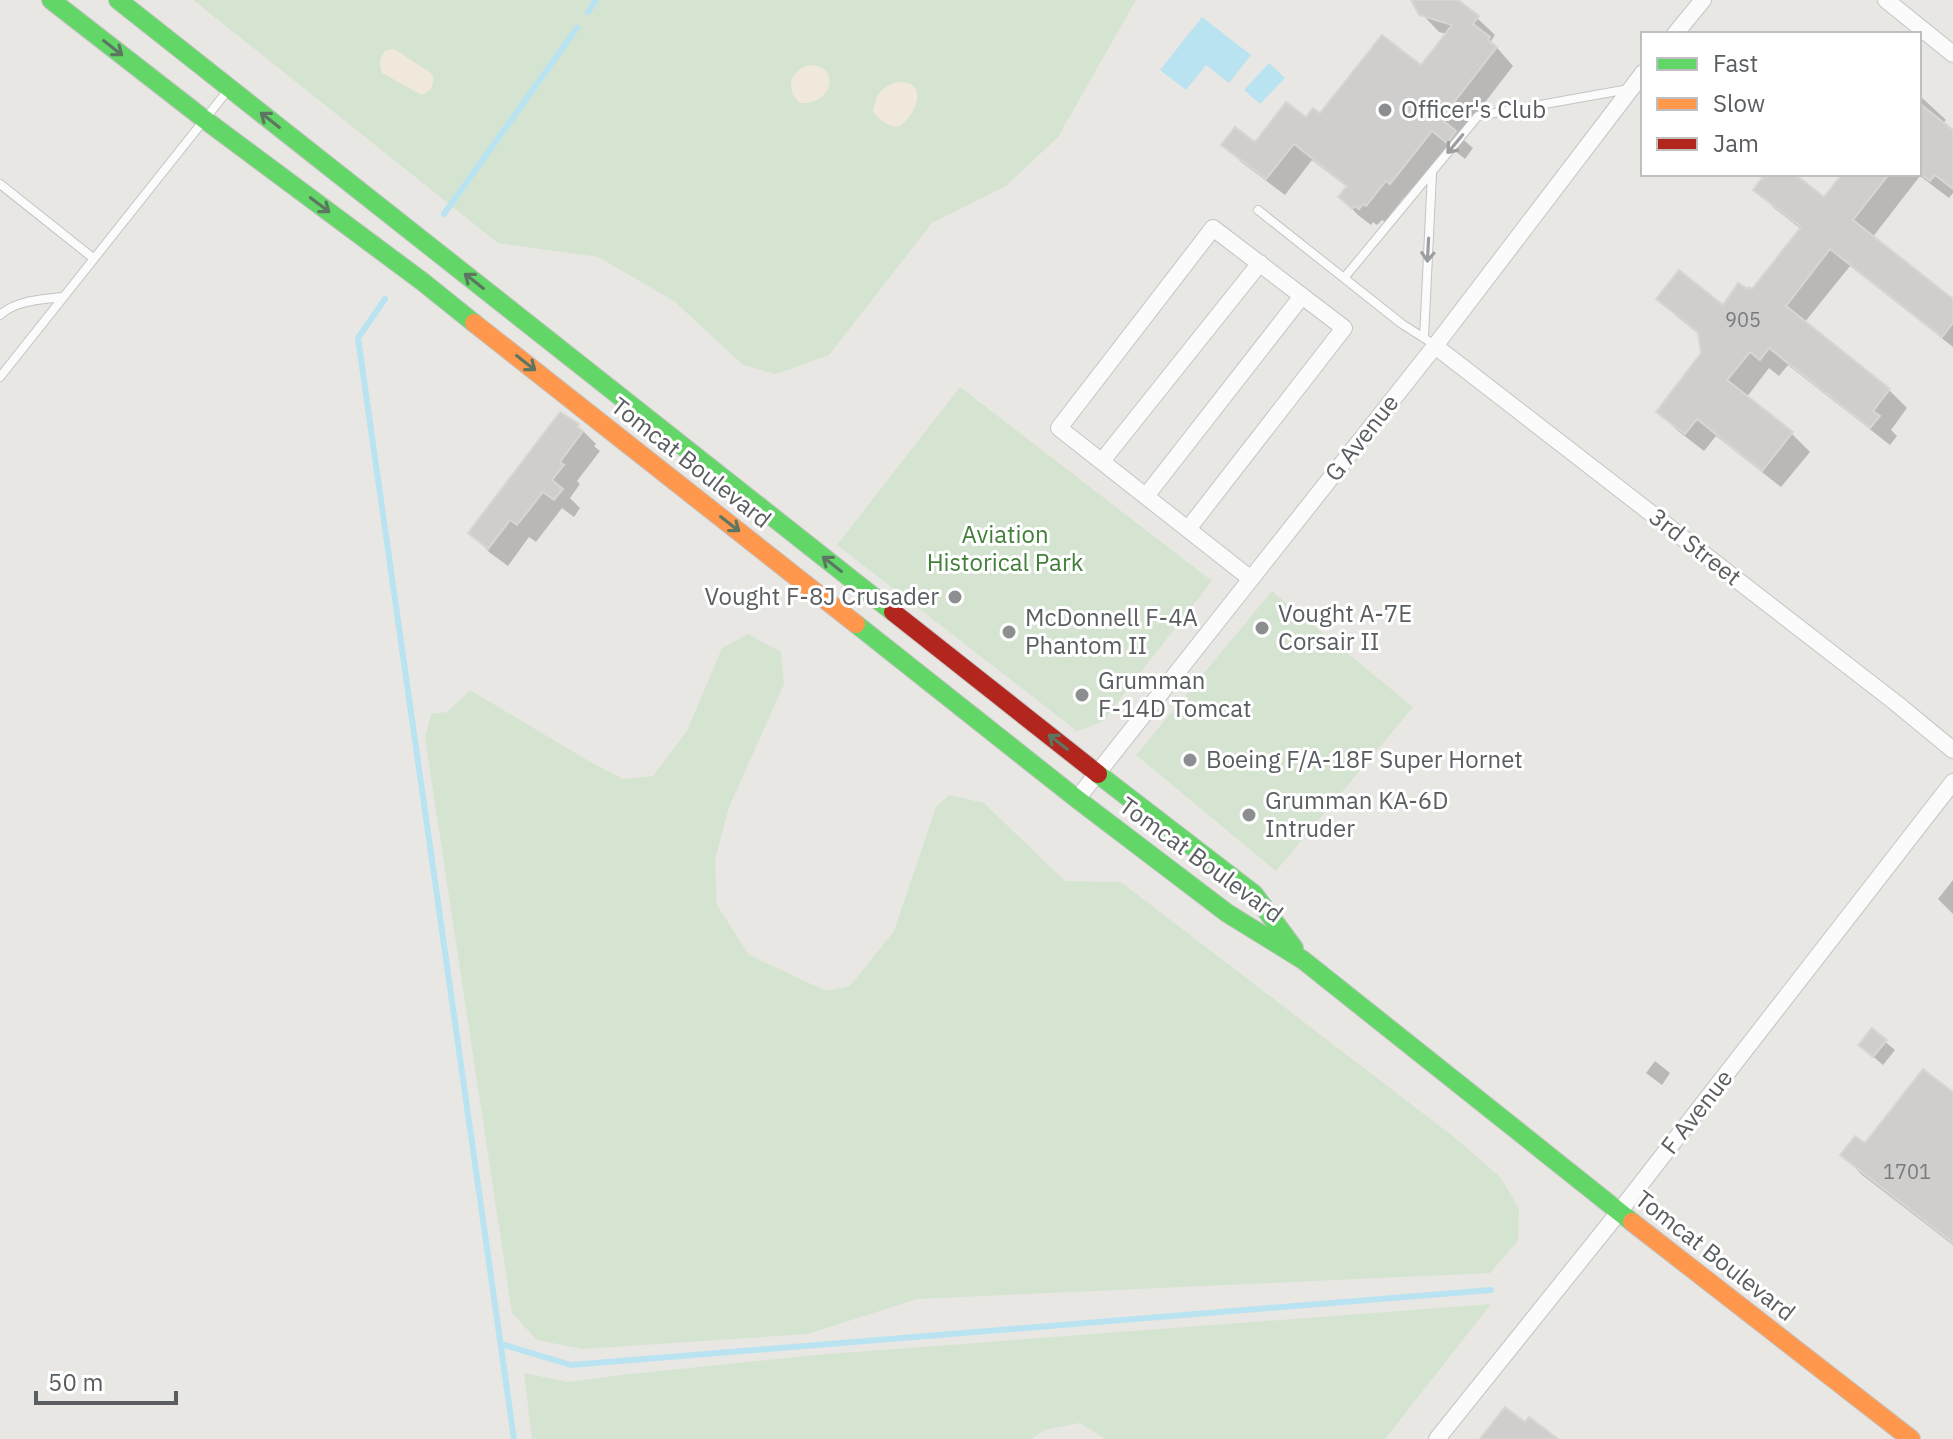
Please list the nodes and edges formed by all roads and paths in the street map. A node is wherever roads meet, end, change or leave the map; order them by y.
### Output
1 (51, 0) edge
2 (118, 0) edge
3 (1703, 0) edge
4 (1886, 0) edge
5 (1677, 32) edge
6 (1953, 54) edge
7 (1641, 75) edge
8 (229, 88) junction
9 (1630, 88) junction
10 (204, 119) junction
11 (1432, 172) junction
12 (0, 184) edge
13 (1258, 210) dead end
14 (93, 258) junction
15 (1260, 263) junction
16 (1344, 278) junction
17 (1302, 296) junction
18 (63, 297) junction
19 (0, 315) edge
20 (1430, 342) junction
21 (0, 377) edge
22 (1102, 461) junction
23 (1146, 496) junction
24 (1188, 529) junction
25 (1251, 579) junction
26 (1953, 750) edge
27 (1097, 773) junction
28 (1953, 782) edge
29 (1077, 799) junction
30 (1303, 960) junction
31 (1619, 1212) junction
32 (1437, 1439) edge
33 (1911, 1439) edge

1 -> 10 main road, Tomcat Boulevard
2 - 8 main road, Tomcat Boulevard
3 - 5 street
4 - 6 street
7 - 9 street, G Avenue
8 - 10 lane
27 -> 8 main road, Tomcat Boulevard
9 -> 11 lane
9 - 20 street, G Avenue
10 - 14 lane
10 -> 29 main road, Tomcat Boulevard
11 - 16 lane
11 -> 20 lane
12 - 14 lane
13 - 16 lane
14 - 18 lane
15 - 17 street
15 - 22 street
15 - 22 street
16 - 20 lane
17 - 23 street
17 - 24 street
18 - 19 lane
18 - 21 lane
20 - 25 street, G Avenue
20 - 26 street, 3rd Street
22 - 23 street
23 - 24 street
24 - 25 street
25 - 27 street, G Avenue
27 - 29 street, G Avenue
27 - 30 main road, Tomcat Boulevard
28 - 31 street, F Avenue
29 - 30 main road, Tomcat Boulevard
30 - 31 main road, Tomcat Boulevard
31 - 32 street, F Avenue
31 - 33 main road, Tomcat Boulevard

